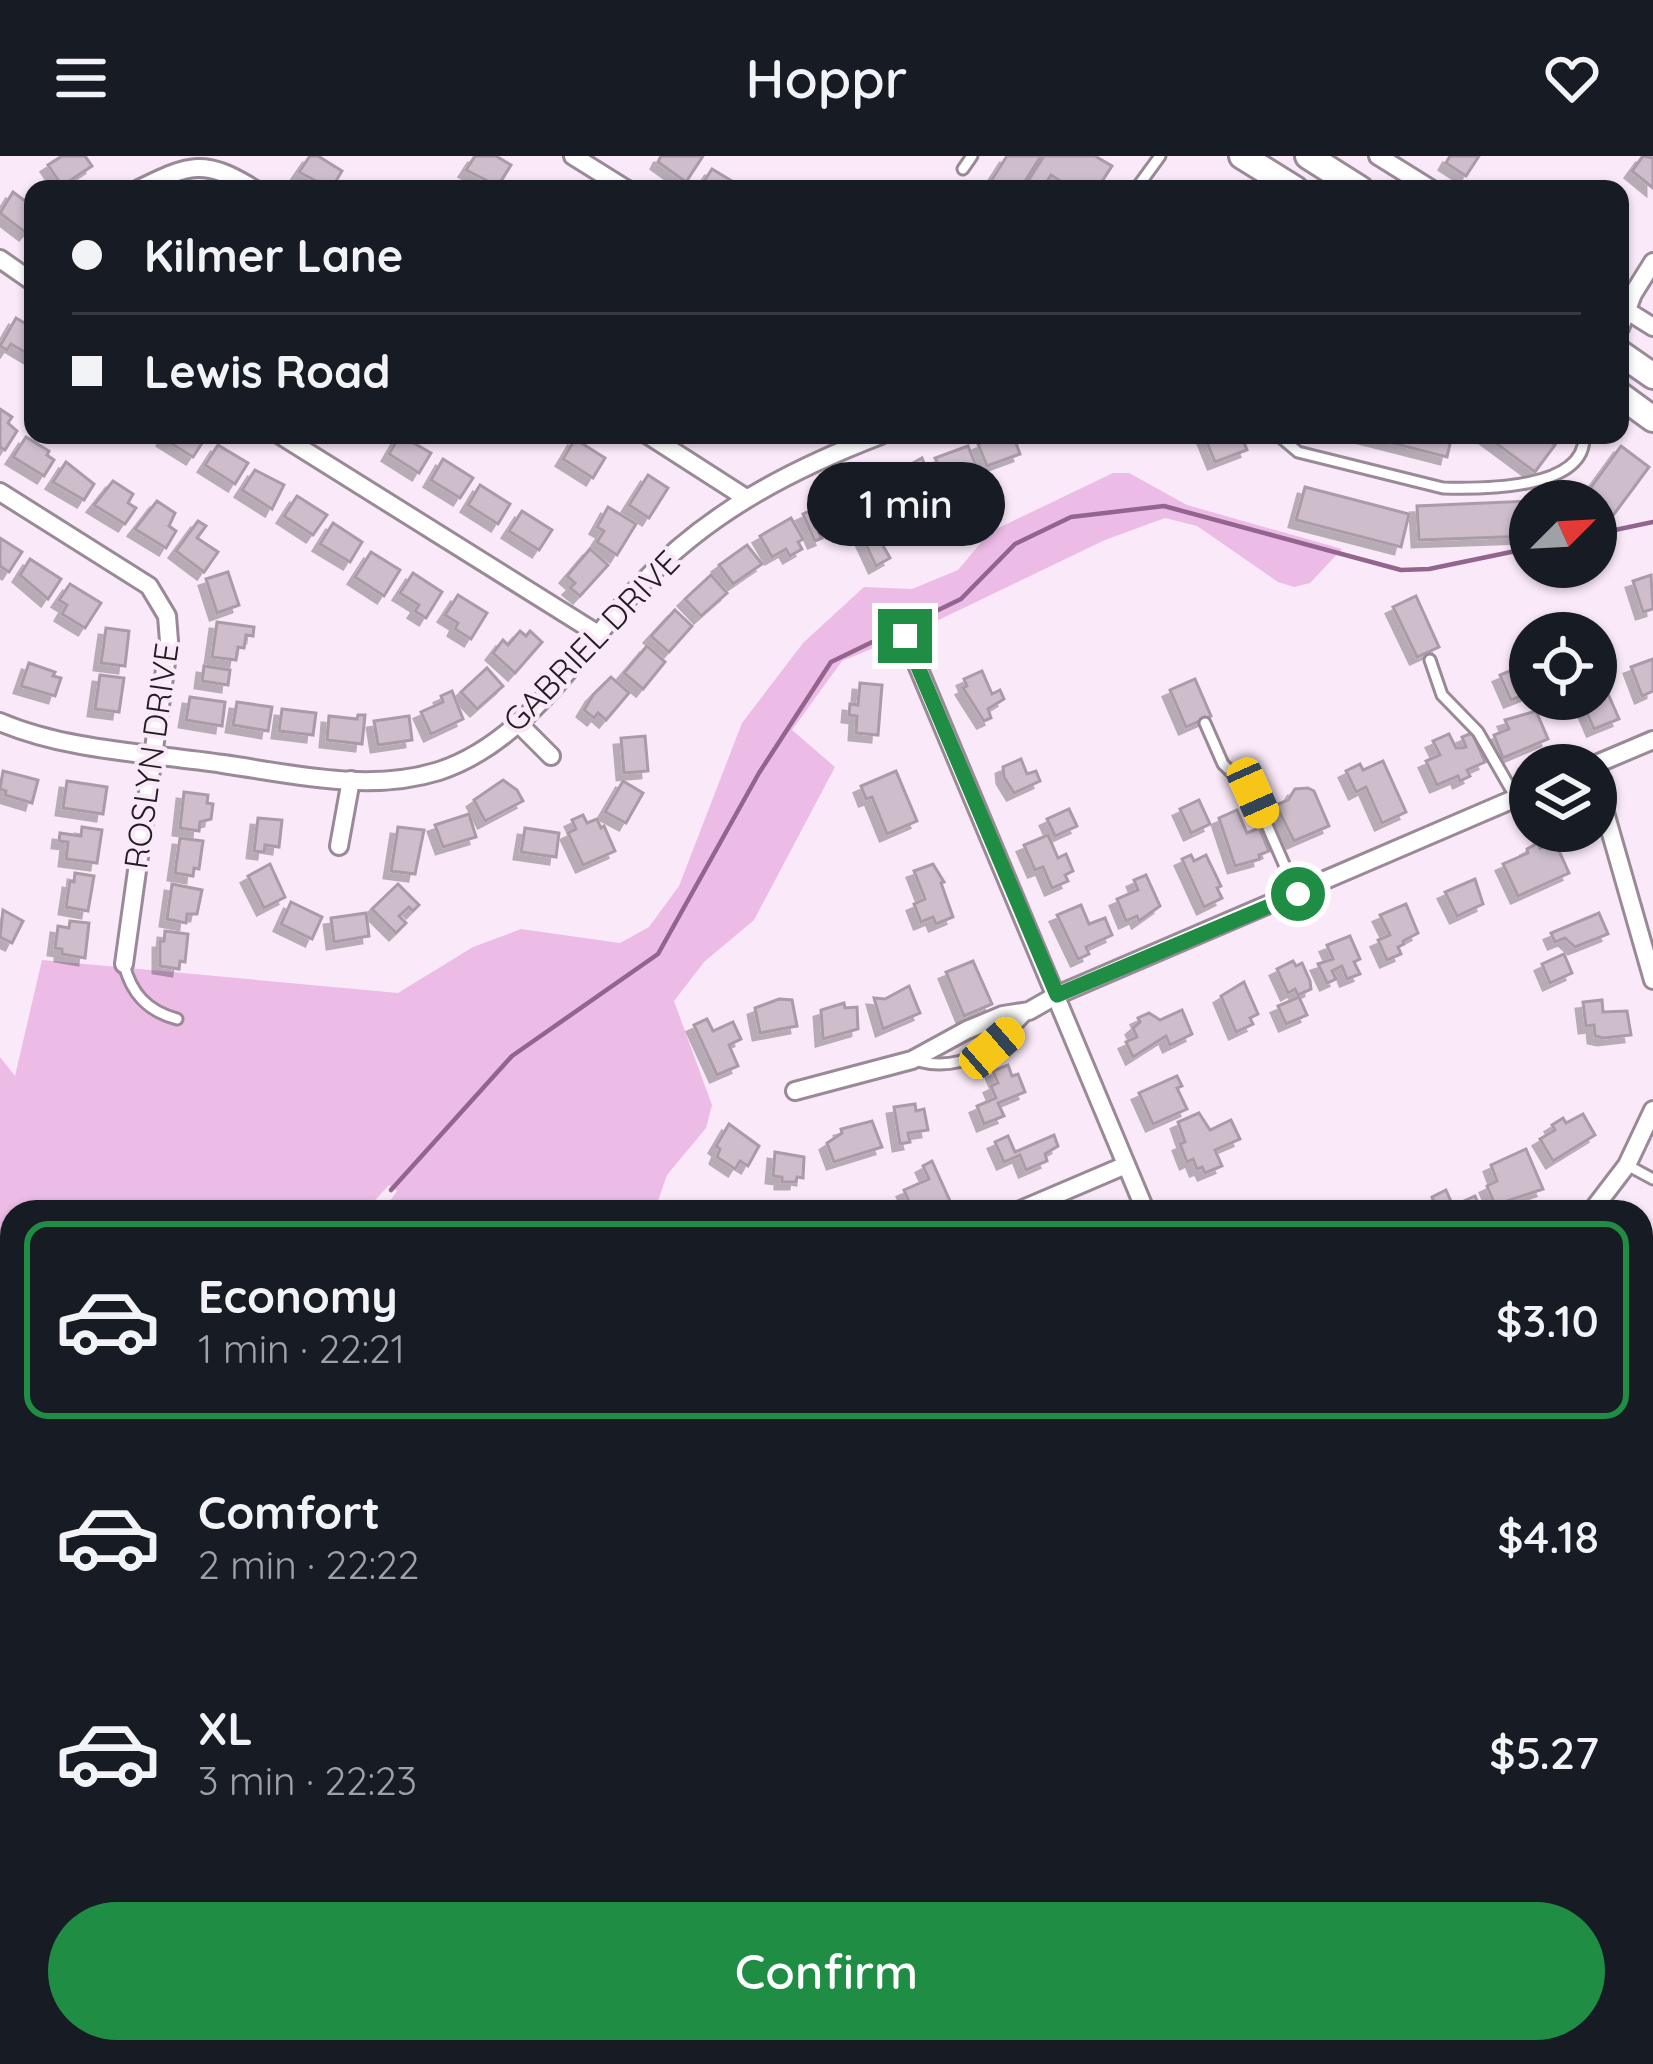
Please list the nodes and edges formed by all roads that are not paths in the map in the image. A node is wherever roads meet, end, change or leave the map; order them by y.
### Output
1 (573, 156) edge
2 (971, 156) edge
3 (1242, 156) edge
4 (1307, 156) edge
5 (1378, 156) edge
6 (963, 169) dead end
7 (159, 180) edge
8 (240, 180) edge
9 (612, 180) edge
10 (1266, 180) edge
11 (1328, 180) edge
12 (1417, 180) edge
13 (1653, 262) edge
14 (1629, 303) edge
15 (294, 444) edge
16 (662, 444) edge
17 (858, 444) edge
18 (1289, 444) edge
19 (1584, 444) edge
20 (0, 492) edge
21 (746, 498) junction
22 (598, 634) junction
23 (905, 636) dead end
24 (1430, 660) dead end
25 (0, 722) edge
26 (518, 722) junction
27 (1205, 723) dead end
28 (1653, 740) edge
29 (152, 754) junction
30 (1617, 755) edge
31 (551, 757) dead end
32 (1509, 775) edge
33 (350, 780) junction
34 (1509, 801) edge
35 (339, 846) dead end
36 (1616, 852) edge
37 (1298, 894) junction
38 (124, 964) joint
39 (1653, 980) edge
40 (1057, 995) junction
41 (1029, 1011) junction
42 (177, 1019) dead end
43 (912, 1060) junction
44 (795, 1091) dead end
45 (1653, 1110) edge
46 (1126, 1165) junction
47 (1627, 1165) junction
48 (1653, 1179) edge
49 (1044, 1200) edge
50 (1141, 1200) edge
51 (1600, 1200) edge

1 - 9 street
2 - 6 lane
3 - 10 main road
4 - 11 main road
5 - 12 street
7 - 8 street
13 - 14 street
15 - 22 street
16 - 21 street
17 - 21 street, GABRIEL DRIVE
18 - 19 lane
20 - 29 street, ROSLYN DRIVE
21 - 22 street, GABRIEL DRIVE
22 - 26 street, GABRIEL DRIVE
23 - 40 street
24 - 32 lane
25 - 29 street, GABRIEL DRIVE
26 - 31 street
26 - 33 street, GABRIEL DRIVE
27 - 37 lane
28 - 30 street
29 - 33 street, GABRIEL DRIVE
29 - 38 street, ROSLYN DRIVE
33 - 35 street
34 - 37 street
36 - 39 street
37 - 40 street
38 - 42 lane
40 - 41 street
40 - 46 street
41 - 43 street
41 - 43 lane
43 - 44 street
45 - 47 street
46 - 49 street
46 - 50 street
47 - 48 lane
47 - 51 street

